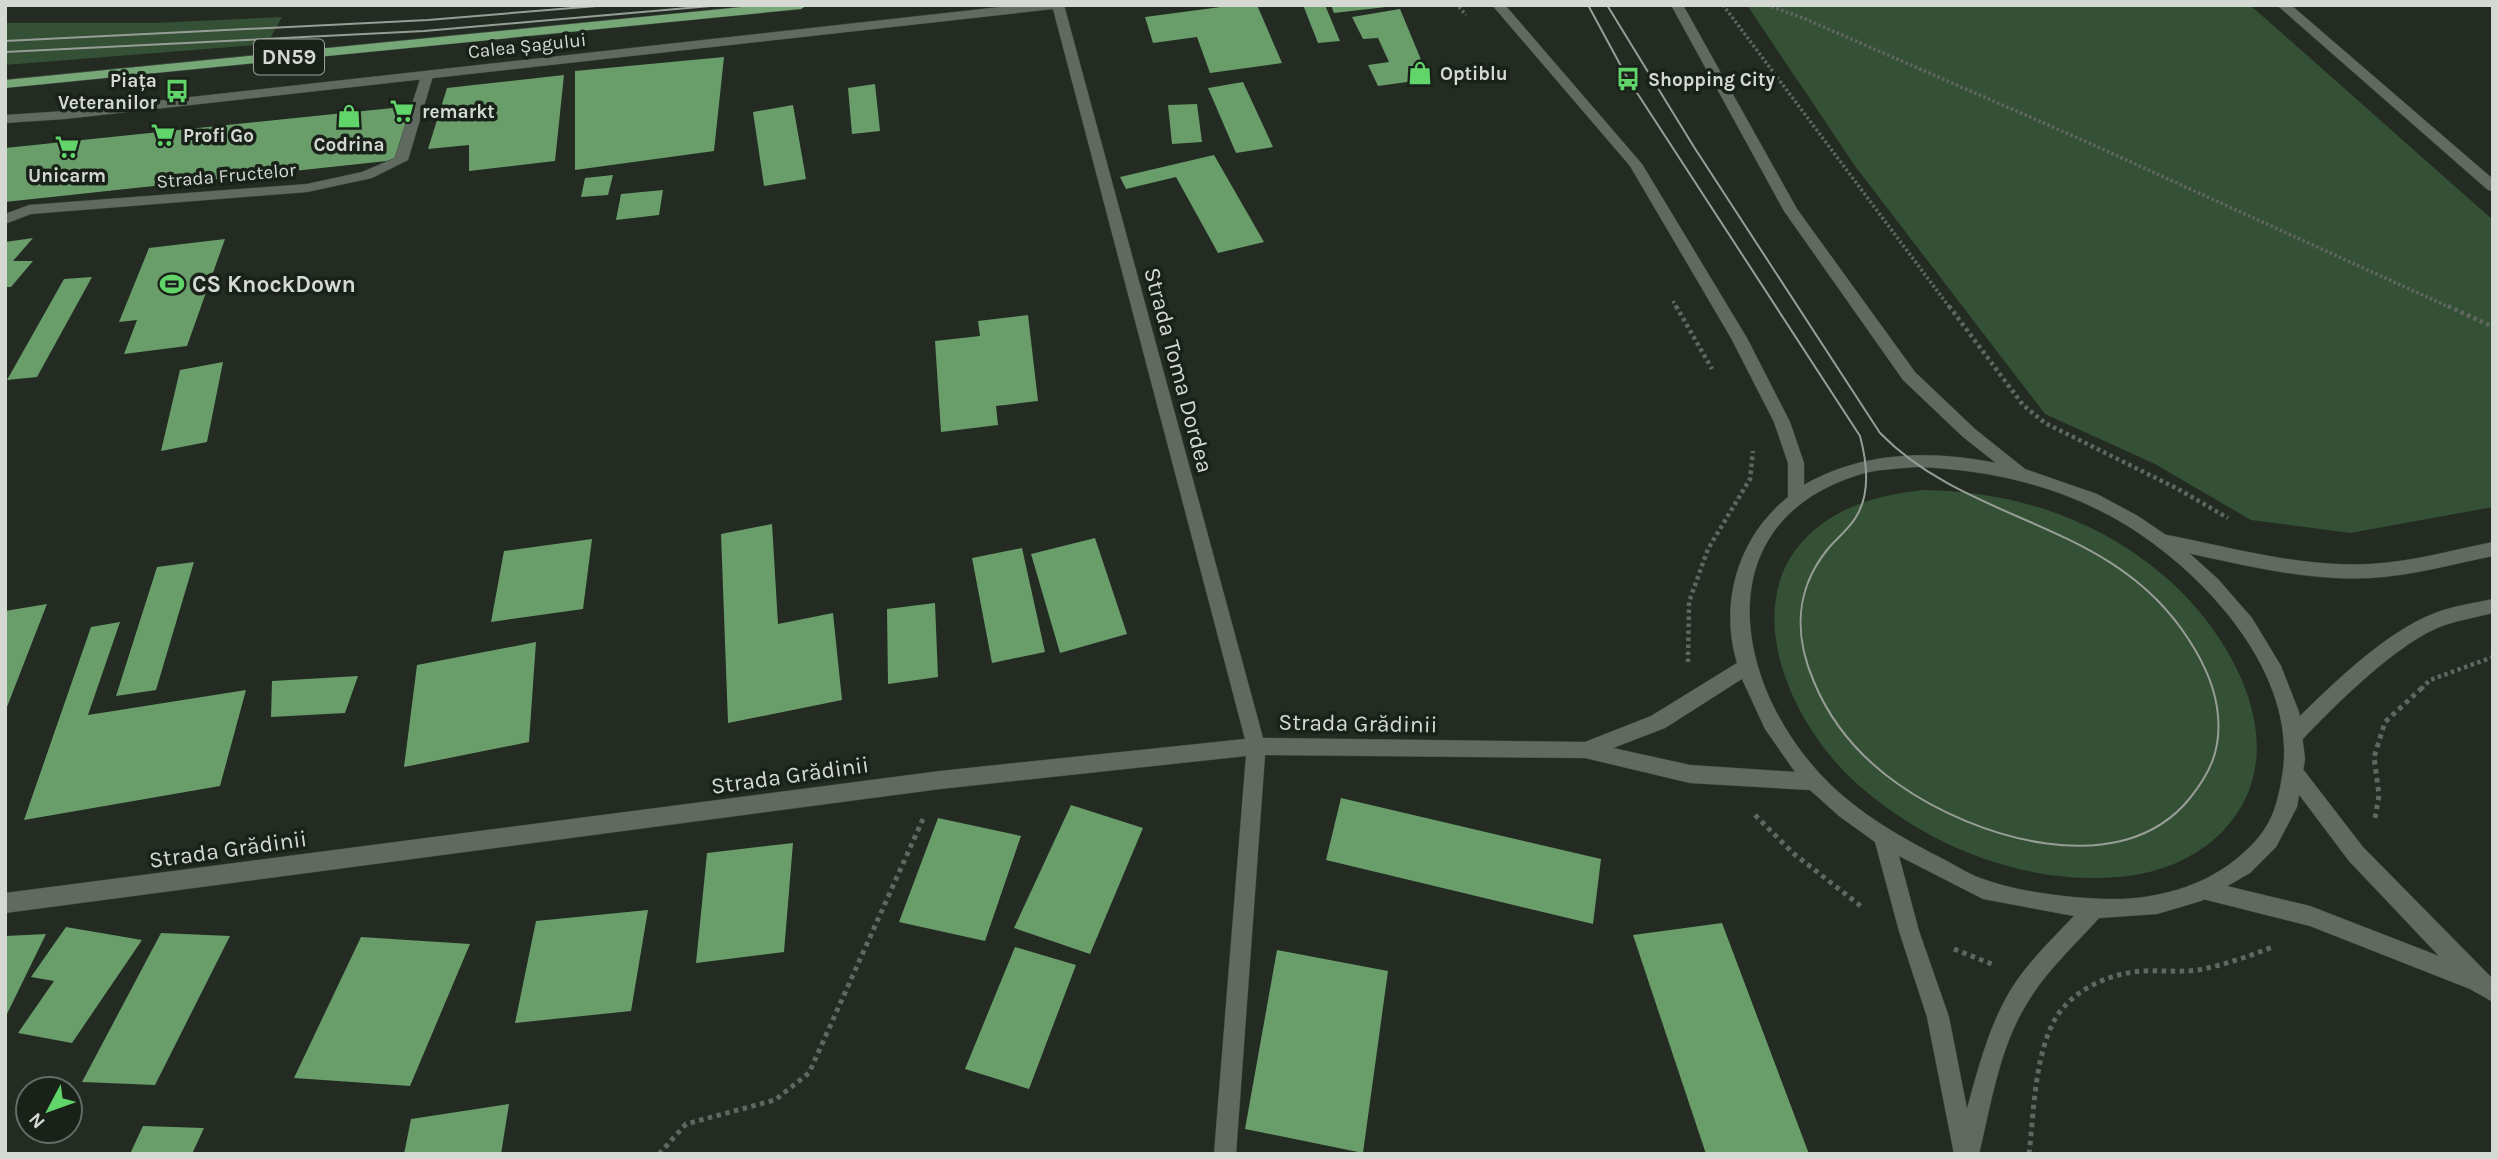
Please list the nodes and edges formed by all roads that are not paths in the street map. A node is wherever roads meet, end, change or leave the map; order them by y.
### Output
1 (801, 5) edge
2 (1056, 5) edge
3 (1498, 5) edge
4 (1678, 5) edge
5 (2283, 5) edge
6 (427, 76) junction
7 (5, 84) edge
8 (5, 119) edge
9 (2493, 187) edge
10 (5, 219) edge
11 (2022, 473) junction
12 (1796, 498) junction
13 (2162, 541) junction
14 (2493, 549) edge
15 (2493, 606) edge
16 (1745, 668) junction
17 (2294, 735) junction
18 (1256, 746) junction
19 (1585, 750) junction
20 (2295, 774) junction
21 (1815, 782) junction
22 (1885, 841) junction
23 (2206, 891) junction
24 (5, 903) edge
25 (2093, 910) junction
26 (2486, 987) edge
27 (1225, 1154) edge
28 (1966, 1154) edge

1 - 7 main road, Calea Șagului / DN59
2 - 6 street, Calea Șagului
2 - 18 street, Strada Toma Dordea
3 - 12 street
4 - 11 street
5 - 9 street
6 - 8 street, Calea Șagului
6 - 10 street, Strada Fructelor
11 - 12 street
11 - 13 street
12 - 16 street
13 - 14 street
13 - 17 street
15 - 17 street
16 - 19 street, Strada Grădinii
16 - 21 street
17 - 20 street
18 - 19 street, Strada Grădinii
18 - 24 street, Strada Grădinii
18 - 27 street, Strada Toma Dordea
19 - 21 street, Strada Grădinii
20 - 23 street
20 - 26 street
21 - 22 street
22 - 25 street
22 - 28 street
23 - 25 street
23 - 26 street
25 - 28 street

